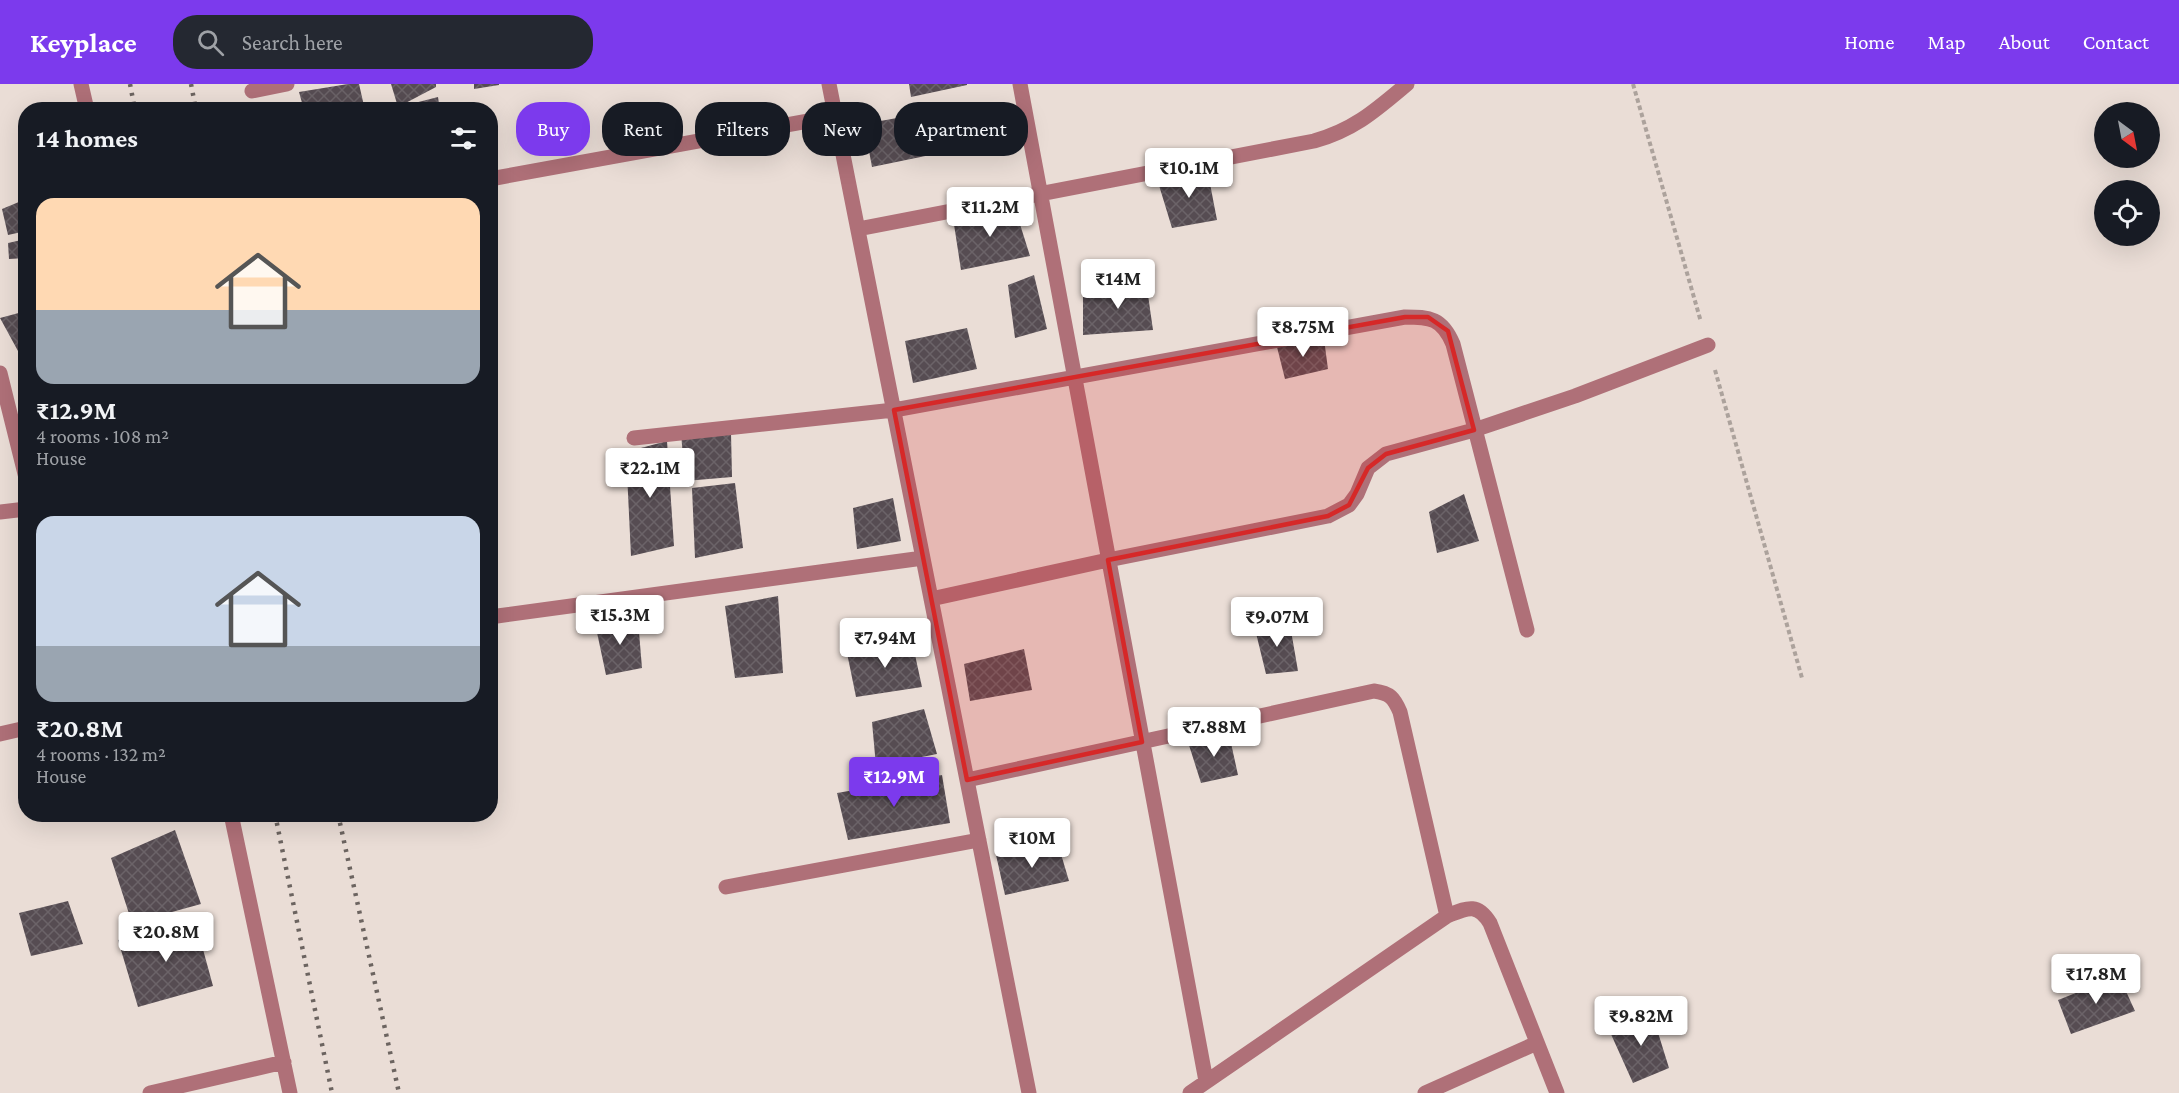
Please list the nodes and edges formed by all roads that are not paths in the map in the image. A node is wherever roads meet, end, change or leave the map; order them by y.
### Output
1 (81, 84) edge
2 (287, 84) edge
3 (829, 84) edge
4 (1020, 84) edge
5 (1407, 84) edge
6 (252, 91) dead end
7 (85, 102) edge
8 (833, 102) edge
9 (802, 122) edge
10 (844, 156) edge
11 (498, 178) edge
12 (1040, 194) junction
13 (858, 229) junction
14 (1708, 345) road end
15 (0, 373) edge
16 (1074, 376) junction
17 (894, 410) junction
18 (1474, 430) junction
19 (634, 438) dead end
20 (18, 446) edge
21 (18, 510) edge
22 (0, 512) edge
23 (923, 558) junction
24 (1108, 560) junction
25 (931, 599) junction
26 (498, 616) edge
27 (1527, 630) dead end
28 (18, 730) edge
29 (0, 734) edge
30 (1142, 742) junction
31 (967, 780) junction
32 (233, 822) edge
33 (979, 840) junction
34 (726, 887) dead end
35 (1448, 916) junction
36 (1537, 1042) junction
37 (284, 1062) junction
38 (1206, 1081) junction
39 (150, 1093) edge
40 (290, 1093) edge
41 (1029, 1093) edge
42 (1190, 1093) edge
43 (1425, 1093) edge
44 (1557, 1093) edge

1 - 7 street
2 - 6 street
3 - 8 street
4 - 12 street
5 - 12 street
9 - 11 street
10 - 13 street
12 - 13 street
12 - 16 street
13 - 17 street
14 - 18 street
15 - 20 street
16 - 17 street
16 - 18 street
16 - 24 street
17 - 19 street
17 - 23 street
18 - 24 street
18 - 27 street
21 - 22 street
23 - 25 street
23 - 26 street
24 - 25 street
24 - 30 street
25 - 31 street
28 - 29 street
30 - 31 street
30 - 35 street
30 - 38 street
31 - 33 street
32 - 37 street
33 - 34 street
33 - 41 street
35 - 36 street
35 - 38 street
36 - 43 street
36 - 44 street
37 - 39 street
37 - 40 street
38 - 42 street

